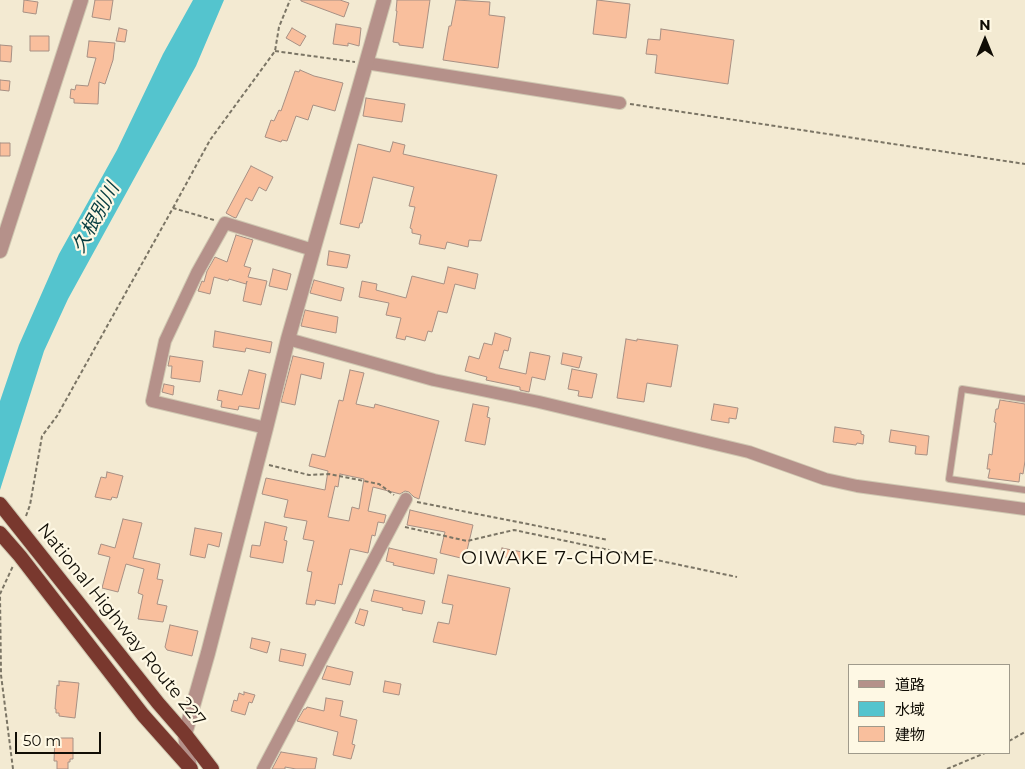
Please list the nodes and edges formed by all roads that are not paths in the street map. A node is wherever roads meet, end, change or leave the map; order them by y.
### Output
1 (81, 0) edge
2 (384, 0) edge
3 (366, 63) junction
4 (620, 103) road end
5 (313, 250) junction
6 (0, 251) edge
7 (288, 339) junction
8 (1025, 398) edge
9 (266, 428) junction
10 (1025, 490) edge
11 (406, 500) road end
12 (0, 504) edge
13 (1025, 509) edge
14 (4, 538) edge
15 (185, 734) junction
16 (191, 769) edge
17 (212, 769) edge
18 (263, 769) edge

1 - 6 street
2 - 3 street
3 - 4 street
3 - 5 street
5 - 7 street
5 - 9 street
7 - 9 street
7 - 13 street
8 - 10 lane
9 - 15 street
11 - 18 street
12 - 15 highway, National Highway Route 227
14 - 16 highway, National Highway Route 227
15 - 16 street
15 - 17 highway, National Highway Route 227

